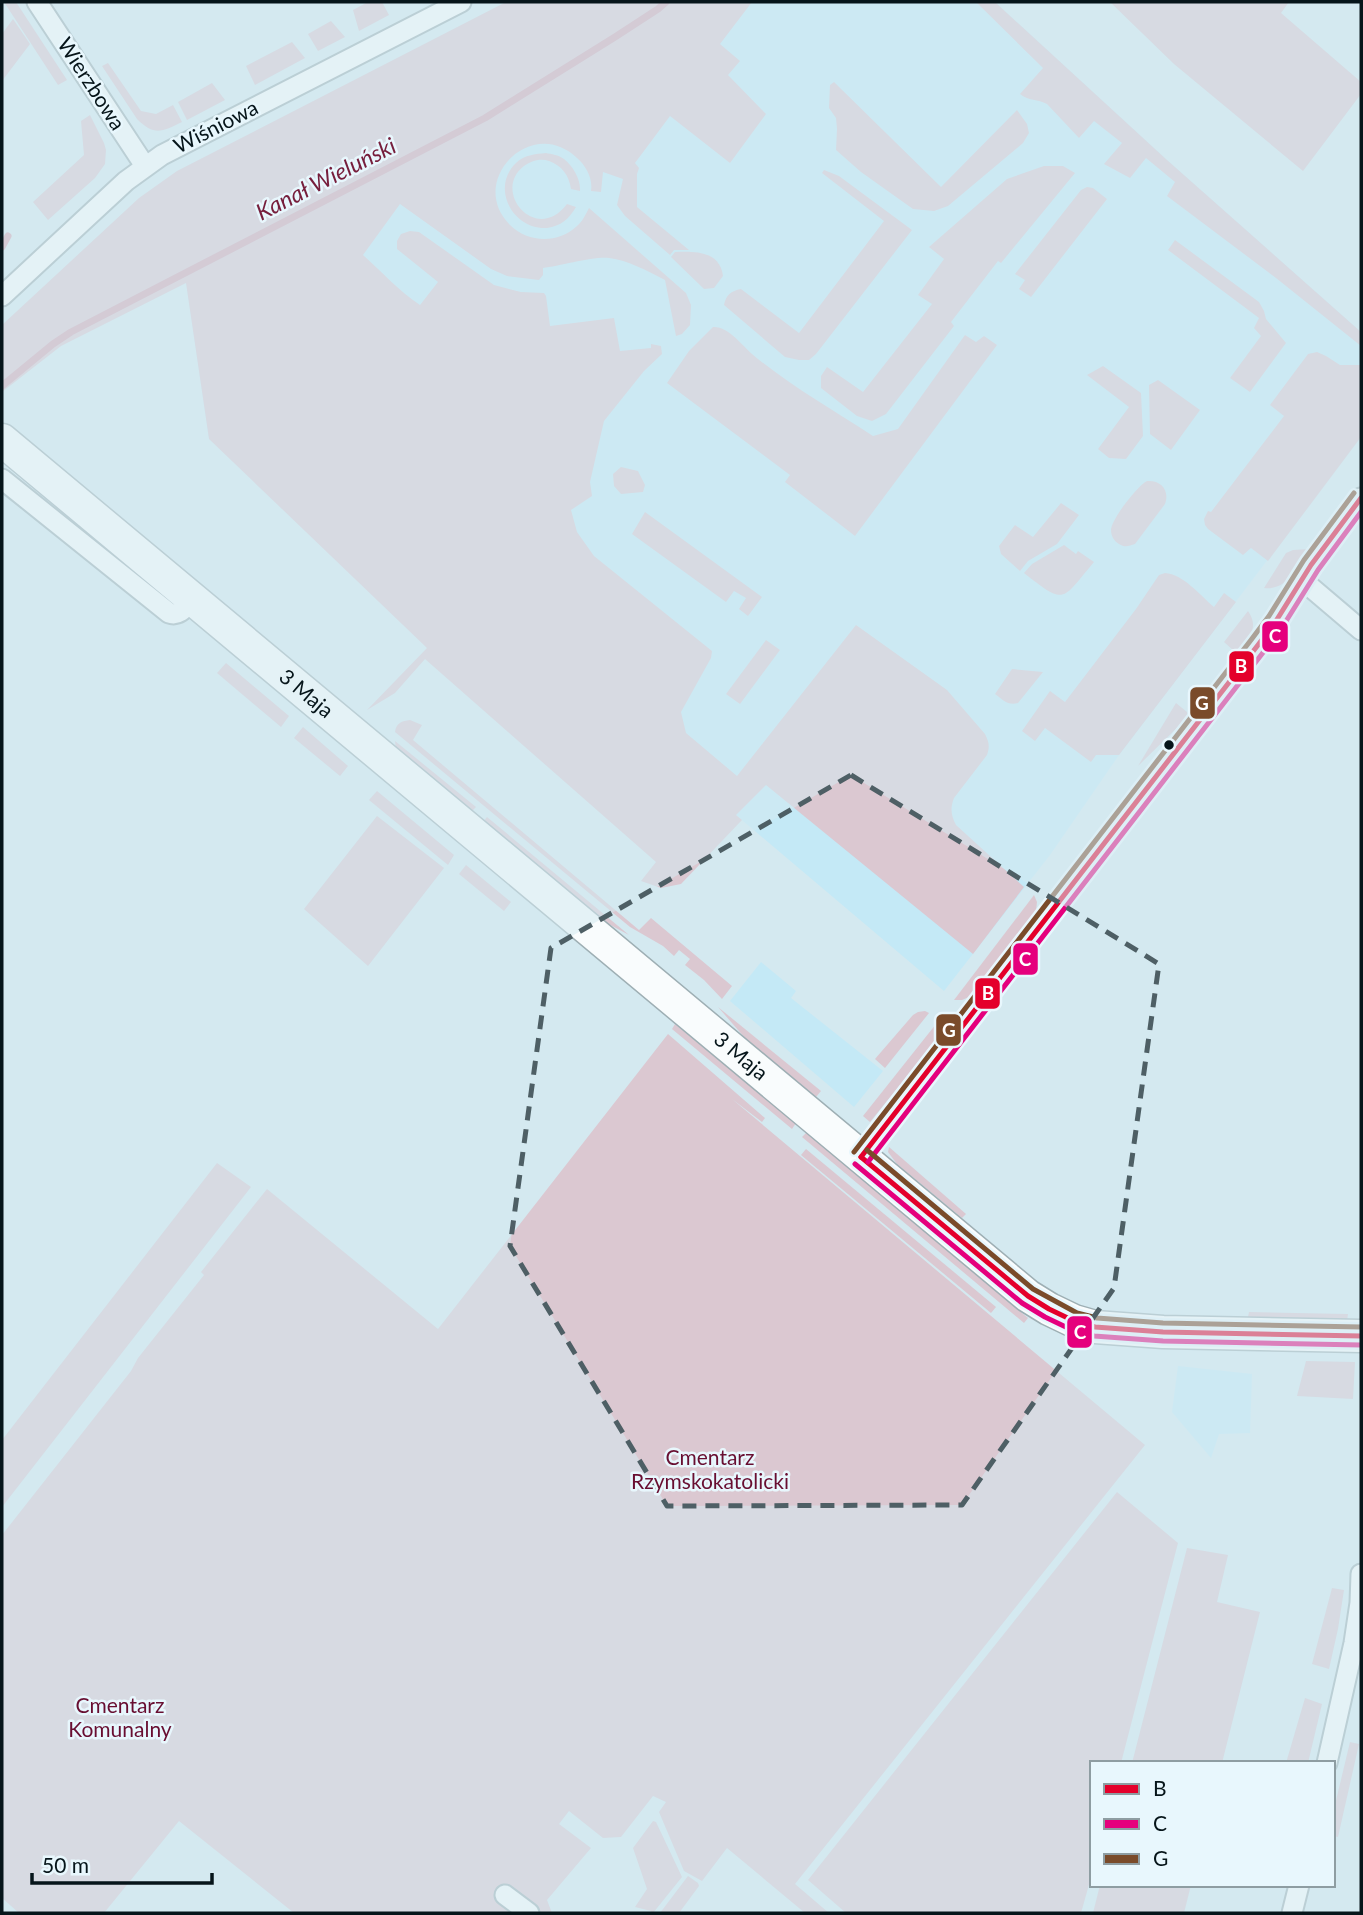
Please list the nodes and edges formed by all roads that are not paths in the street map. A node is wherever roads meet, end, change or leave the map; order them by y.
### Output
1 (37, 2) edge
2 (461, 2) edge
3 (145, 166) junction
4 (2, 296) edge
5 (2, 440) edge
6 (2, 479) edge
7 (1361, 498) edge
8 (1301, 579) junction
9 (192, 599) junction
10 (1361, 629) edge
11 (861, 1157) junction
12 (1361, 1336) edge
13 (1361, 1574) edge
14 (1327, 1761) edge
15 (1298, 1887) edge
16 (505, 1895) dead end
17 (529, 1913) edge
18 (1292, 1913) edge

1 - 3 street, Wierzbowa
2 - 3 street, Wiśniowa
3 - 4 street, Wiśniowa
5 - 9 main road, 3 Maja
6 - 9 street
7 - 8 street
8 - 10 street
8 - 11 street
9 - 11 main road, 3 Maja
11 - 12 main road, 3 Maja
13 - 14 street
15 - 18 street
16 - 17 street

